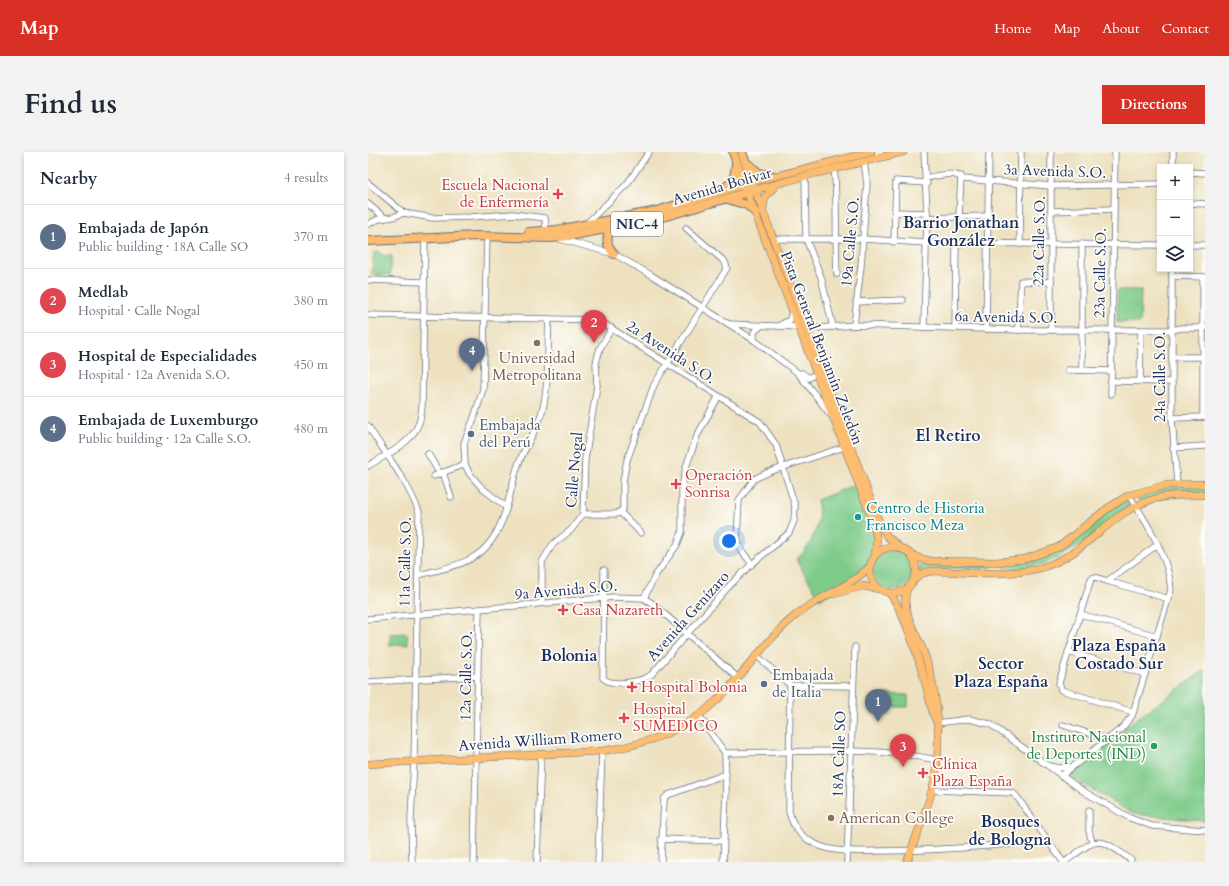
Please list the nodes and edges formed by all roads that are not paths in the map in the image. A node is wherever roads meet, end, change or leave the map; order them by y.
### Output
1 (649, 152) edge
2 (733, 152) edge
3 (742, 152) edge
4 (871, 152) edge
5 (903, 152) edge
6 (924, 152) edge
7 (989, 152) edge
8 (1021, 152) edge
9 (1051, 152) edge
10 (1115, 152) edge
11 (1173, 152) edge
12 (740, 161) junction
13 (864, 161) junction
14 (1173, 164) edge
15 (834, 168) junction
16 (1193, 172) edge
17 (1205, 173) edge
18 (805, 176) junction
19 (961, 176) junction
20 (775, 180) junction
21 (926, 180) junction
22 (988, 181) junction
23 (748, 183) junction
24 (368, 184) edge
25 (1020, 184) junction
26 (1157, 184) edge
27 (1114, 185) junction
28 (1052, 186) junction
29 (723, 190) junction
30 (751, 191) junction
31 (725, 199) junction
32 (1193, 203) edge
33 (368, 204) edge
34 (1205, 204) edge
35 (1113, 209) junction
36 (1051, 211) junction
37 (759, 212) junction
38 (894, 212) junction
39 (404, 213) junction
40 (927, 216) junction
41 (959, 216) junction
42 (988, 216) junction
43 (385, 218) junction
44 (368, 224) edge
45 (588, 224) junction
46 (686, 228) dead end
47 (611, 229) junction
48 (501, 232) junction
49 (548, 235) junction
50 (476, 236) junction
51 (487, 237) junction
52 (425, 238) junction
53 (773, 239) junction
54 (806, 239) junction
55 (835, 239) junction
56 (863, 239) junction
57 (368, 241) edge
58 (894, 242) junction
59 (926, 243) junction
60 (956, 243) junction
61 (987, 244) junction
62 (1020, 244) junction
63 (1082, 244) junction
64 (1051, 245) junction
65 (1113, 245) junction
66 (1157, 245) edge
67 (1193, 245) edge
68 (1205, 245) edge
69 (614, 254) junction
70 (1172, 272) edge
71 (837, 274) dead end
72 (1172, 276) junction
73 (1204, 277) edge
74 (368, 280) edge
75 (424, 282) junction
76 (1051, 282) junction
77 (786, 291) junction
78 (903, 300) dead end
79 (856, 302) junction
80 (702, 307) junction
81 (792, 310) junction
82 (368, 315) edge
83 (423, 316) junction
84 (486, 317) junction
85 (548, 319) junction
86 (726, 323) junction
87 (854, 325) junction
88 (763, 326) junction
89 (775, 326) junction
90 (799, 327) junction
91 (833, 327) junction
92 (924, 327) junction
93 (612, 328) junction
94 (955, 328) junction
95 (1204, 328) edge
96 (807, 329) junction
97 (986, 329) junction
98 (1018, 330) junction
99 (1050, 330) junction
100 (1081, 330) junction
101 (1112, 330) junction
102 (1141, 330) junction
103 (1172, 330) junction
104 (754, 340) junction
105 (812, 342) junction
106 (814, 353) junction
107 (1172, 357) junction
108 (1204, 357) edge
109 (782, 360) junction
110 (667, 363) junction
111 (1068, 370) dead end
112 (1082, 370) junction
113 (1112, 371) junction
114 (820, 373) junction
115 (1111, 381) junction
116 (1140, 381) junction
117 (1171, 382) junction
118 (1204, 387) edge
119 (1111, 394) dead end
120 (718, 397) junction
121 (833, 417) junction
122 (1204, 417) edge
123 (1172, 418) junction
124 (368, 426) edge
125 (1205, 446) edge
126 (844, 447) junction
127 (1173, 448) junction
128 (852, 449) junction
129 (387, 454) junction
130 (428, 454) dead end
131 (465, 464) junction
132 (368, 466) edge
133 (783, 468) junction
134 (442, 473) junction
135 (434, 476) dead end
136 (1177, 484) junction
137 (1205, 484) edge
138 (868, 492) junction
139 (1129, 495) junction
140 (1205, 495) edge
141 (451, 497) dead end
142 (1136, 506) junction
143 (506, 507) junction
144 (621, 513) junction
145 (583, 514) junction
146 (641, 533) dead end
147 (1157, 545) junction
148 (903, 549) junction
149 (875, 555) junction
150 (752, 564) junction
151 (870, 566) junction
152 (604, 570) dead end
153 (418, 575) junction
154 (914, 579) junction
155 (1107, 581) junction
156 (908, 587) junction
157 (885, 591) junction
158 (826, 595) junction
159 (604, 598) junction
160 (644, 598) junction
161 (1168, 599) junction
162 (542, 603) junction
163 (479, 610) junction
164 (1080, 614) junction
165 (416, 615) junction
166 (368, 619) edge
167 (688, 634) junction
168 (1157, 636) junction
169 (855, 647) dead end
170 (1068, 652) junction
171 (756, 656) junction
172 (1145, 674) junction
173 (478, 676) junction
174 (737, 677) junction
175 (415, 678) junction
176 (368, 682) edge
177 (790, 685) junction
178 (853, 686) junction
179 (1133, 712) junction
180 (699, 716) junction
181 (937, 723) junction
182 (1063, 725) dead end
183 (1106, 741) junction
184 (602, 750) junction
185 (851, 752) junction
186 (725, 753) junction
187 (789, 753) junction
188 (541, 754) junction
189 (477, 757) junction
190 (938, 760) junction
191 (414, 761) junction
192 (368, 764) edge
193 (1046, 766) junction
194 (1071, 767) junction
195 (726, 774) junction
196 (1061, 776) junction
197 (932, 790) junction
198 (1089, 810) dead end
199 (1205, 830) edge
200 (661, 839) junction
201 (723, 841) junction
202 (1047, 841) junction
203 (1092, 842) junction
204 (848, 851) junction
205 (910, 852) junction
206 (1131, 860) dead end
207 (412, 862) edge
208 (474, 862) edge
209 (537, 862) edge
210 (598, 862) edge
211 (661, 862) edge
212 (723, 862) edge
213 (848, 862) edge
214 (907, 862) edge
215 (1064, 862) edge

1 - 45 street
2 - 12 highway, Pista General Benjamín Zeledón
3 - 12 highway, Pista General Benjamín Zeledón
4 - 20 main road, Avenida Bolívar
5 - 13 main road, Avenida Bolívar
6 - 21 street
7 - 22 street
8 - 25 street
9 - 28 street, 22a Calle S.O.
10 - 27 street, 23a Calle S.O.
11 - 14 street
12 - 20 highway
12 - 23 highway, Pista General Benjamín Zeledón
12 - 29 highway
13 - 15 main road, Avenida Bolívar
13 - 56 street, 19a Calle S.O.
15 - 18 main road, Avenida Bolívar
15 - 55 street
16 - 17 street
18 - 20 main road, Avenida Bolívar
18 - 54 street
19 - 21 street, 3a Avenida S.O.
19 - 22 street, 3a Avenida S.O.
19 - 41 street
20 - 23 main road, Avenida Bolívar
20 - 30 main road, Avenida Bolívar
20 - 37 main road
21 - 38 street, 3a Avenida S.O.
21 - 40 street
22 - 25 street, 3a Avenida S.O.
22 - 42 street
23 - 29 highway, Avenida Bolívar / NIC-4
23 - 30 highway, Pista General Benjamín Zeledón
24 - 39 street
25 - 28 street, 3a Avenida S.O.
25 - 62 street
26 - 27 street, 3a Avenida S.O.
27 - 28 street, 3a Avenida S.O.
27 - 35 street, 23a Calle S.O.
28 - 36 street, 22a Calle S.O.
29 - 45 highway, Avenida Bolívar / NIC-4
30 - 31 highway, Avenida Bolívar / NIC-4
30 - 37 main road, Pista General Benjamín Zeledón
31 - 37 highway
31 - 47 highway, Avenida Bolívar / NIC-4
32 - 34 street
33 - 43 street
35 - 36 street
35 - 65 street, 23a Calle S.O.
36 - 64 street, 22a Calle S.O.
37 - 53 main road, Pista General Benjamín Zeledón
37 - 77 main road, Pista General Benjamín Zeledón
38 - 40 street
38 - 58 street
39 - 43 street
39 - 49 street
40 - 41 street
40 - 59 street
41 - 42 street
42 - 61 street
43 - 44 street
45 - 49 highway, Avenida Bolívar / NIC-4
46 - 80 street
47 - 49 highway, Avenida Bolívar / NIC-4
47 - 69 highway
48 - 49 highway, Avenida Bolívar / NIC-4
48 - 50 highway, Avenida Bolívar / NIC-4
48 - 51 highway
49 - 51 highway, Avenida Bolívar / NIC-4
49 - 69 street
50 - 51 highway, Avenida Bolívar / NIC-4
50 - 52 highway, Avenida Bolívar / NIC-4
51 - 84 street
52 - 57 highway, Avenida Bolívar / NIC-4
52 - 75 street
53 - 54 street
53 - 96 main road, Pista General Benjamín Zeledón
54 - 55 street
54 - 91 street
55 - 56 street
55 - 71 street
56 - 58 street
56 - 79 street, 19a Calle S.O.
58 - 59 street
59 - 60 street
59 - 92 street
60 - 61 street
60 - 94 street
61 - 62 street
61 - 97 street
62 - 64 street
63 - 64 street
63 - 65 street
63 - 100 street
64 - 76 street, 22a Calle S.O.
65 - 66 street
65 - 101 street, 23a Calle S.O.
67 - 68 street
69 - 80 street
70 - 72 street, 24a Calle S.O.
72 - 73 street
72 - 103 street, 24a Calle S.O.
73 - 95 street
74 - 75 street
75 - 83 street
76 - 98 street
76 - 99 street, 22a Calle S.O.
77 - 81 main road, Pista General Benjamín Zeledón
77 - 96 main road
78 - 79 street
79 - 87 street, 19a Calle S.O.
80 - 86 street
80 - 110 street
81 - 89 street
81 - 90 main road, Pista General Benjamín Zeledón
82 - 83 street, 2a Avenida S.O.
83 - 84 street, 2a Avenida S.O.
83 - 129 street
84 - 85 street, 2a Avenida S.O.
84 - 131 street
85 - 93 street, 2a Avenida S.O.
85 - 143 street
86 - 88 street
86 - 104 street
87 - 91 street, 6a Avenida S.O.
87 - 92 street, 6a Avenida S.O.
88 - 89 street
88 - 104 street
89 - 90 street
90 - 106 main road
90 - 114 main road, Pista General Benjamín Zeledón
91 - 96 street, 6a Avenida S.O.
92 - 94 street, 6a Avenida S.O.
93 - 110 street, 2a Avenida S.O.
93 - 145 street, Calle Nogal
94 - 97 street, 6a Avenida S.O.
95 - 103 street, 6a Avenida S.O.
95 - 108 street
96 - 105 main road, Pista General Benjamín Zeledón
97 - 98 street, 6a Avenida S.O.
98 - 99 street, 6a Avenida S.O.
99 - 100 street, 6a Avenida S.O.
100 - 101 street, 6a Avenida S.O.
100 - 112 street
101 - 102 street, 6a Avenida S.O.
101 - 113 street, 23a Calle S.O.
102 - 103 street, 6a Avenida S.O.
102 - 116 street
103 - 107 street, 24a Calle S.O.
104 - 109 street
105 - 106 main road
105 - 114 main road, Pista General Benjamín Zeledón
106 - 114 main road
107 - 108 street
107 - 117 street, 24a Calle S.O.
108 - 118 street
109 - 114 street
109 - 121 street
110 - 120 street, 2a Avenida S.O.
110 - 144 street
111 - 112 street
112 - 113 street
113 - 115 street, 23a Calle S.O.
114 - 121 main road, Pista General Benjamín Zeledón
114 - 128 main road, Pista General Benjamín Zeledón
115 - 116 street
115 - 119 street, 23a Calle S.O.
116 - 117 street
117 - 123 street, 24a Calle S.O.
118 - 122 street
120 - 133 street, 2a Avenida S.O.
120 - 160 street
121 - 126 main road, Pista General Benjamín Zeledón
121 - 128 main road
122 - 123 street
123 - 127 street, 24a Calle S.O.
124 - 129 street, 11a Calle S.O.
125 - 127 street
126 - 133 street
126 - 138 main road
126 - 149 main road, Pista General Benjamín Zeledón
127 - 136 street, 24a Calle S.O.
128 - 138 main road, Pista General Benjamín Zeledón
129 - 132 street
129 - 153 street, 11a Calle S.O.
130 - 134 street
131 - 134 street
131 - 143 street
133 - 150 street, Avenida Genízaro
133 - 150 street
134 - 135 street
134 - 141 street
136 - 137 main road
136 - 139 main road
138 - 148 main road, Pista General Benjamín Zeledón
139 - 142 street
139 - 148 main road
140 - 142 main road
142 - 147 street
142 - 154 main road
143 - 153 street
144 - 145 street
144 - 146 street
145 - 162 street, Calle Nogal
147 - 155 street
147 - 161 street
148 - 149 main road
148 - 154 main road
149 - 151 main road
150 - 167 street, Avenida Genízaro
151 - 157 main road
151 - 158 main road, Avenida William Romero
152 - 159 street
153 - 165 street, 11a Calle S.O.
154 - 156 main road
155 - 161 street
155 - 164 street
156 - 157 main road
156 - 181 main road
157 - 158 main road, Avenida William Romero
157 - 181 main road
158 - 171 main road, Avenida William Romero
159 - 160 street, 9a Avenida S.O.
159 - 162 street, 9a Avenida S.O.
159 - 167 street, Avenida Genízaro
160 - 167 street
161 - 168 street
162 - 163 street, 9a Avenida S.O.
163 - 165 street, 9a Avenida S.O.
163 - 173 street, 12a Calle S.O.
164 - 168 street
164 - 170 street
165 - 166 street, 9a Avenida S.O.
165 - 175 street, 11a Calle S.O.
167 - 174 street
168 - 172 street
169 - 178 street, 18A Calle SO
170 - 172 street
170 - 179 street
171 - 174 main road, Avenida William Romero
171 - 177 street
172 - 179 street
173 - 175 street
173 - 189 street, 12a Calle S.O.
174 - 180 main road, Avenida William Romero
175 - 176 street
175 - 191 street, 11a Calle S.O.
177 - 178 street
177 - 187 street
178 - 185 street, 18A Calle SO
179 - 183 street
180 - 184 main road, Avenida William Romero
180 - 186 street
181 - 190 main road
181 - 193 street
182 - 183 street
183 - 194 street
184 - 188 main road, Avenida William Romero
184 - 210 street
185 - 187 street
185 - 190 street
185 - 204 street, 18A Calle SO
186 - 187 street
186 - 195 street
187 - 204 street
188 - 189 main road, Avenida William Romero
188 - 209 street
189 - 191 main road, Avenida William Romero
189 - 208 street, 12a Calle S.O.
190 - 197 main road
191 - 192 main road, Avenida William Romero
191 - 207 street, 11a Calle S.O.
193 - 194 street
193 - 196 street
194 - 196 street
195 - 200 street
195 - 201 street
196 - 199 street
197 - 202 street
197 - 205 main road
198 - 203 street
200 - 201 street
200 - 211 street
201 - 212 street
202 - 205 street
202 - 215 street
203 - 206 street
203 - 215 street
204 - 205 street
204 - 213 street, 18A Calle SO
205 - 214 main road

